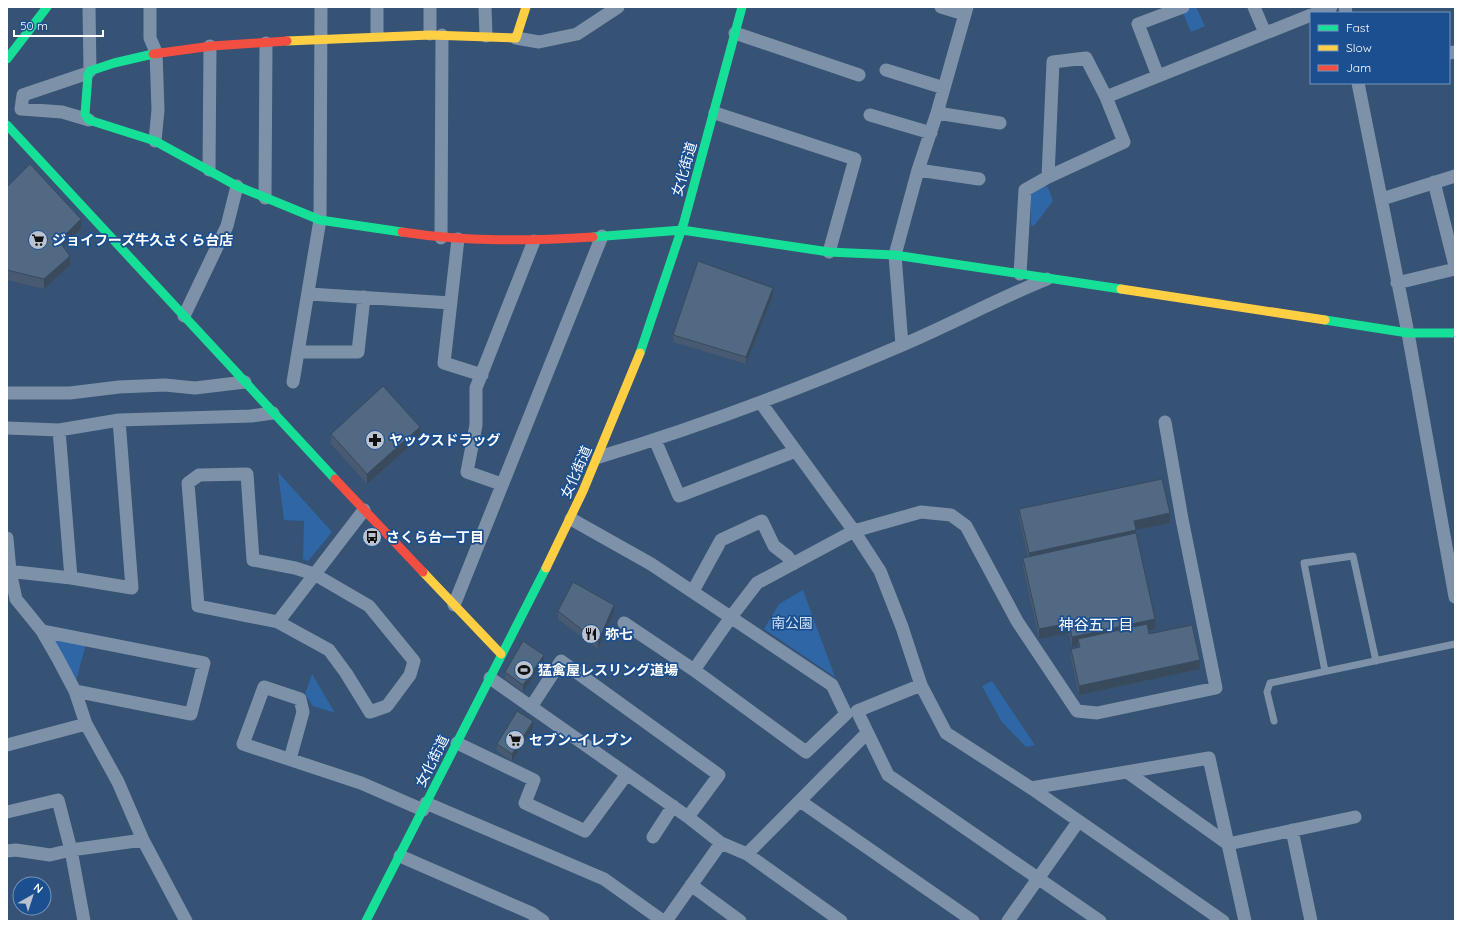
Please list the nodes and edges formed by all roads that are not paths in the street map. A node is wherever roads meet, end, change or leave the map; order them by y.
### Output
1 (47, 7) edge
2 (89, 7) edge
3 (150, 7) edge
4 (321, 7) edge
5 (377, 7) edge
6 (430, 7) edge
7 (485, 7) edge
8 (526, 7) edge
9 (618, 7) edge
10 (742, 7) edge
11 (941, 7) edge
12 (1183, 7) edge
13 (1254, 7) edge
14 (1331, 7) edge
15 (966, 11) edge
16 (1318, 12) edge
17 (1310, 15) edge
18 (735, 33) junction
19 (1265, 33) junction
20 (436, 34) junction
21 (377, 35) junction
22 (486, 36) junction
23 (516, 38) junction
24 (321, 39) junction
25 (266, 43) junction
26 (210, 46) junction
27 (156, 52) junction
28 (7, 59) edge
29 (886, 70) dead end
30 (89, 72) junction
31 (859, 75) dead end
32 (1158, 76) junction
33 (1358, 84) edge
34 (944, 88) junction
35 (1106, 97) junction
36 (714, 113) junction
37 (937, 113) junction
38 (870, 115) dead end
39 (89, 120) junction
40 (1000, 123) dead end
41 (7, 125) edge
42 (931, 133) junction
43 (155, 141) junction
44 (209, 170) junction
45 (918, 170) junction
46 (1455, 176) edge
47 (1048, 177) junction
48 (979, 179) dead end
49 (1434, 182) junction
50 (237, 186) junction
51 (265, 198) junction
52 (1382, 199) junction
53 (320, 220) junction
54 (682, 230) junction
55 (602, 236) junction
56 (441, 238) junction
57 (458, 239) junction
58 (534, 241) junction
59 (829, 252) junction
60 (895, 256) junction
61 (1455, 267) edge
62 (1020, 274) junction
63 (1048, 279) junction
64 (1397, 283) junction
65 (309, 294) junction
66 (364, 297) junction
67 (451, 303) junction
68 (184, 316) junction
69 (1408, 333) junction
70 (1455, 333) edge
71 (902, 345) junction
72 (298, 352) junction
73 (482, 375) junction
74 (245, 382) junction
75 (293, 382) dead end
76 (7, 393) edge
77 (761, 403) junction
78 (273, 413) junction
79 (119, 420) junction
80 (1165, 422) dead end
81 (7, 428) edge
82 (59, 430) junction
83 (655, 440) junction
84 (796, 451) junction
85 (599, 457) junction
86 (501, 484) junction
87 (364, 510) junction
88 (571, 519) junction
89 (854, 531) junction
90 (7, 538) edge
91 (793, 564) junction
92 (8, 571) edge
93 (314, 574) junction
94 (71, 578) junction
95 (693, 591) junction
96 (1455, 597) edge
97 (454, 605) junction
98 (731, 617) junction
99 (278, 622) junction
100 (624, 623) dead end
101 (42, 631) junction
102 (1455, 644) edge
103 (502, 654) junction
104 (1376, 661) junction
105 (694, 670) junction
106 (1325, 671) junction
107 (490, 678) junction
108 (921, 685) junction
109 (75, 691) junction
110 (531, 707) junction
111 (1274, 721) dead end
112 (86, 724) junction
113 (867, 733) junction
114 (457, 743) junction
115 (7, 745) edge
116 (290, 759) junction
117 (1127, 772) junction
118 (627, 774) junction
119 (1031, 788) junction
120 (800, 801) junction
121 (424, 806) junction
122 (673, 806) junction
123 (7, 812) edge
124 (688, 816) junction
125 (1355, 817) dead end
126 (1078, 822) junction
127 (1292, 830) junction
128 (653, 837) dead end
129 (143, 840) junction
130 (721, 843) junction
131 (1228, 844) junction
132 (71, 850) junction
133 (7, 851) edge
134 (747, 854) junction
135 (400, 856) junction
136 (1038, 878) junction
137 (691, 885) junction
138 (84, 921) edge
139 (186, 921) edge
140 (366, 921) edge
141 (542, 921) edge
142 (664, 921) edge
143 (740, 921) edge
144 (841, 921) edge
145 (973, 921) edge
146 (1008, 921) edge
147 (1100, 921) edge
148 (1223, 921) edge
149 (1245, 921) edge
150 (1311, 921) edge

1 - 28 street
2 - 30 street
3 - 27 street
4 - 24 street
5 - 21 street
6 - 20 street
7 - 22 street
8 - 23 street
9 - 23 street
10 - 18 street, 女化街道
11 - 15 street
12 - 32 street
13 - 19 street
14 - 16 street
15 - 34 street
17 - 19 street
18 - 31 street
18 - 36 street, 女化街道
19 - 32 street
20 - 21 street
20 - 22 street
20 - 56 street
21 - 24 street
22 - 23 street
24 - 25 street
24 - 53 street
25 - 26 street
25 - 51 street
26 - 27 street
26 - 44 street
27 - 30 street
27 - 43 street
29 - 34 street
30 - 39 street
30 - 39 street
32 - 35 street
33 - 52 street
34 - 37 street
35 - 47 street
35 - 47 street
36 - 54 street, 女化街道
36 - 59 street
37 - 40 street
37 - 42 street
38 - 42 street
39 - 43 street
41 - 68 street
42 - 45 street
43 - 44 street
44 - 50 street
45 - 48 street
45 - 60 street
46 - 49 street
47 - 62 street
49 - 52 street
49 - 61 street
50 - 51 street
50 - 68 street
51 - 53 street
52 - 64 street
53 - 56 street
53 - 65 street
54 - 55 street
54 - 59 street
54 - 85 street, 女化街道
55 - 58 street
55 - 86 street
56 - 57 street
57 - 58 street
57 - 67 street
58 - 73 street
59 - 60 street
60 - 62 street
60 - 71 street
61 - 64 street
62 - 63 street
63 - 69 street
63 - 71 street
64 - 69 street
65 - 66 street
65 - 72 street
66 - 67 street
66 - 72 street
67 - 73 street
68 - 74 street
69 - 70 street
69 - 96 street
71 - 77 street
72 - 75 street
73 - 86 street
74 - 76 street
74 - 78 street
77 - 83 street
77 - 84 street
78 - 79 street
78 - 87 street
79 - 82 street
79 - 94 street
80 - 89 street
81 - 82 street
82 - 94 street
83 - 84 street
83 - 85 street
84 - 89 street
85 - 88 street, 女化街道
86 - 97 street
87 - 93 street
87 - 97 street
88 - 95 street
88 - 103 street, 女化街道
89 - 91 street
89 - 108 street
90 - 92 street
91 - 95 street
91 - 98 street
92 - 94 street
92 - 101 street
93 - 99 street
93 - 99 street
93 - 99 street
95 - 98 street
97 - 103 street
98 - 105 street
98 - 105 street
100 - 105 street
101 - 109 street
101 - 109 street
102 - 104 lane
103 - 107 street, 女化街道
104 - 106 lane
104 - 106 lane
106 - 111 lane
107 - 110 street
107 - 114 street, 女化街道
108 - 113 street
108 - 119 street
109 - 112 street
110 - 118 street
110 - 124 street
112 - 115 street
112 - 129 street
113 - 120 street
113 - 136 street
114 - 118 street
114 - 121 street, 女化街道
116 - 116 street
116 - 121 street
117 - 119 street
117 - 131 street
117 - 131 street
118 - 122 street
119 - 126 street
120 - 134 street
120 - 145 street
121 - 135 street, 女化街道
121 - 142 street
122 - 124 street
122 - 128 street
123 - 132 street
124 - 130 street
125 - 127 street
126 - 136 street
126 - 148 street
127 - 131 street
127 - 150 street
129 - 132 street
129 - 139 street
130 - 134 street
130 - 137 street
131 - 149 street
132 - 133 street
132 - 138 street
134 - 144 street
135 - 140 street, 女化街道
135 - 141 street
136 - 146 street
136 - 147 street
137 - 142 street
137 - 143 street

